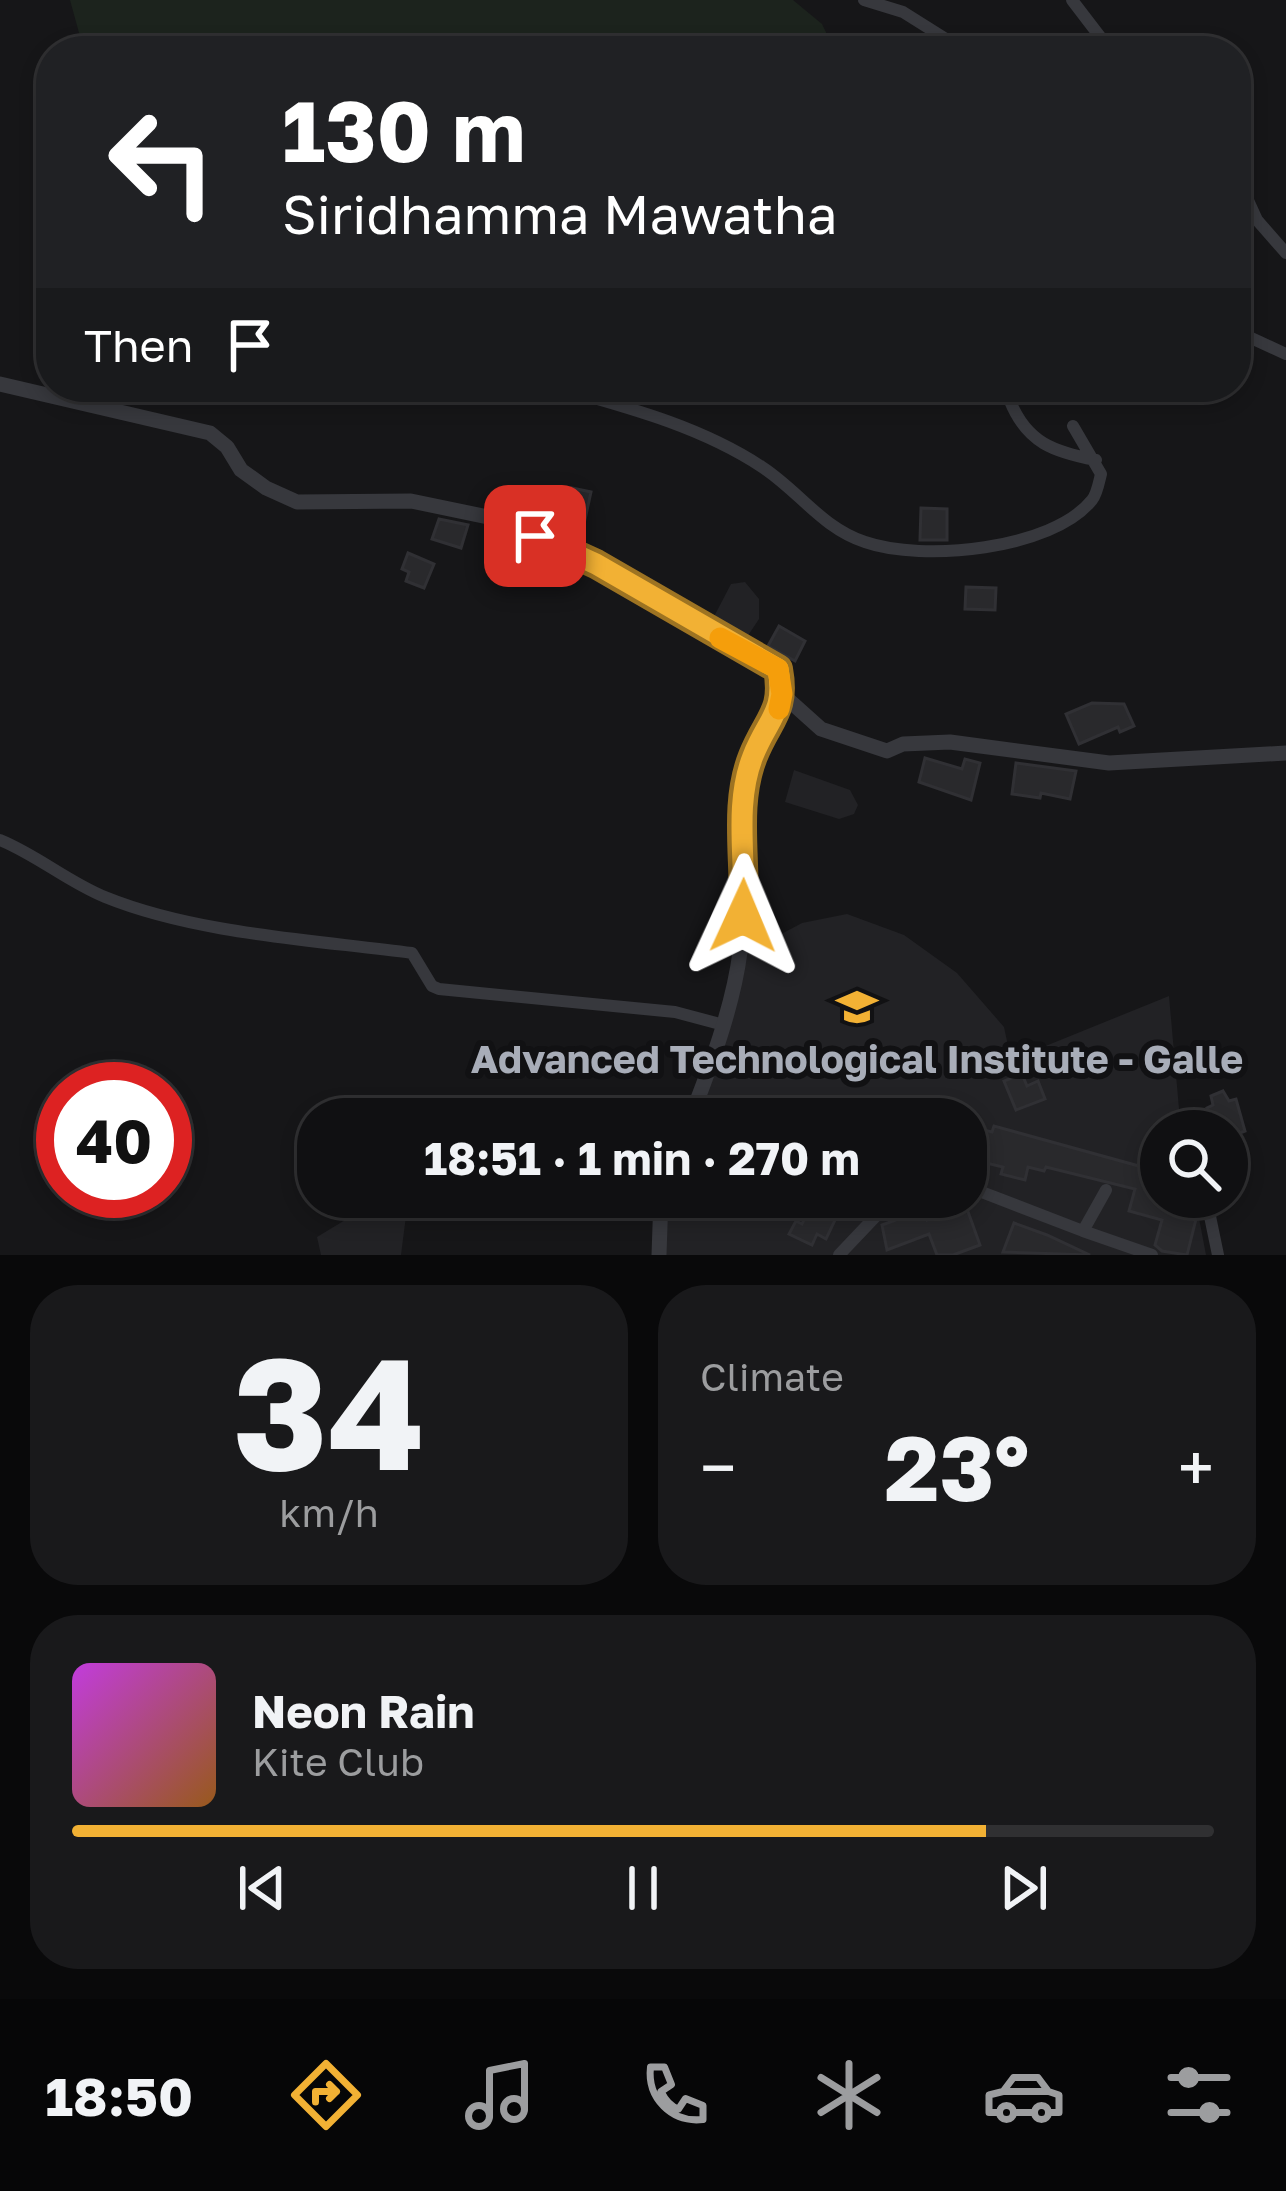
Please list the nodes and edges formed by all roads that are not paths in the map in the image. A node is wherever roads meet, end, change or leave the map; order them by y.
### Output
1 (864, 0) edge
2 (1072, 0) edge
3 (941, 36) edge
4 (1100, 36) edge
5 (1251, 207) edge
6 (1286, 253) edge
7 (1251, 339) edge
8 (1286, 354) edge
9 (0, 384) edge
10 (36, 392) edge
11 (77, 402) edge
12 (608, 402) edge
13 (1010, 402) edge
14 (1073, 425) dead end
15 (1096, 460) junction
16 (782, 694) junction
17 (1286, 753) edge
18 (0, 840) edge
19 (720, 1024) junction
20 (697, 1098) edge
21 (1106, 1190) dead end
22 (987, 1194) edge
23 (660, 1218) edge
24 (874, 1218) edge
25 (1210, 1218) edge
26 (1083, 1231) junction
27 (659, 1255) edge
28 (839, 1255) edge
29 (1152, 1255) edge
30 (1218, 1255) edge

1 - 3 street
2 - 4 street
5 - 6 street
7 - 8 street
9 - 10 street
11 - 16 street
12 - 15 street
13 - 15 street
14 - 15 street
16 - 17 street
16 - 19 street
18 - 19 street
19 - 20 street
21 - 26 street
22 - 26 street
23 - 27 street
24 - 28 street
25 - 30 street
26 - 29 street

